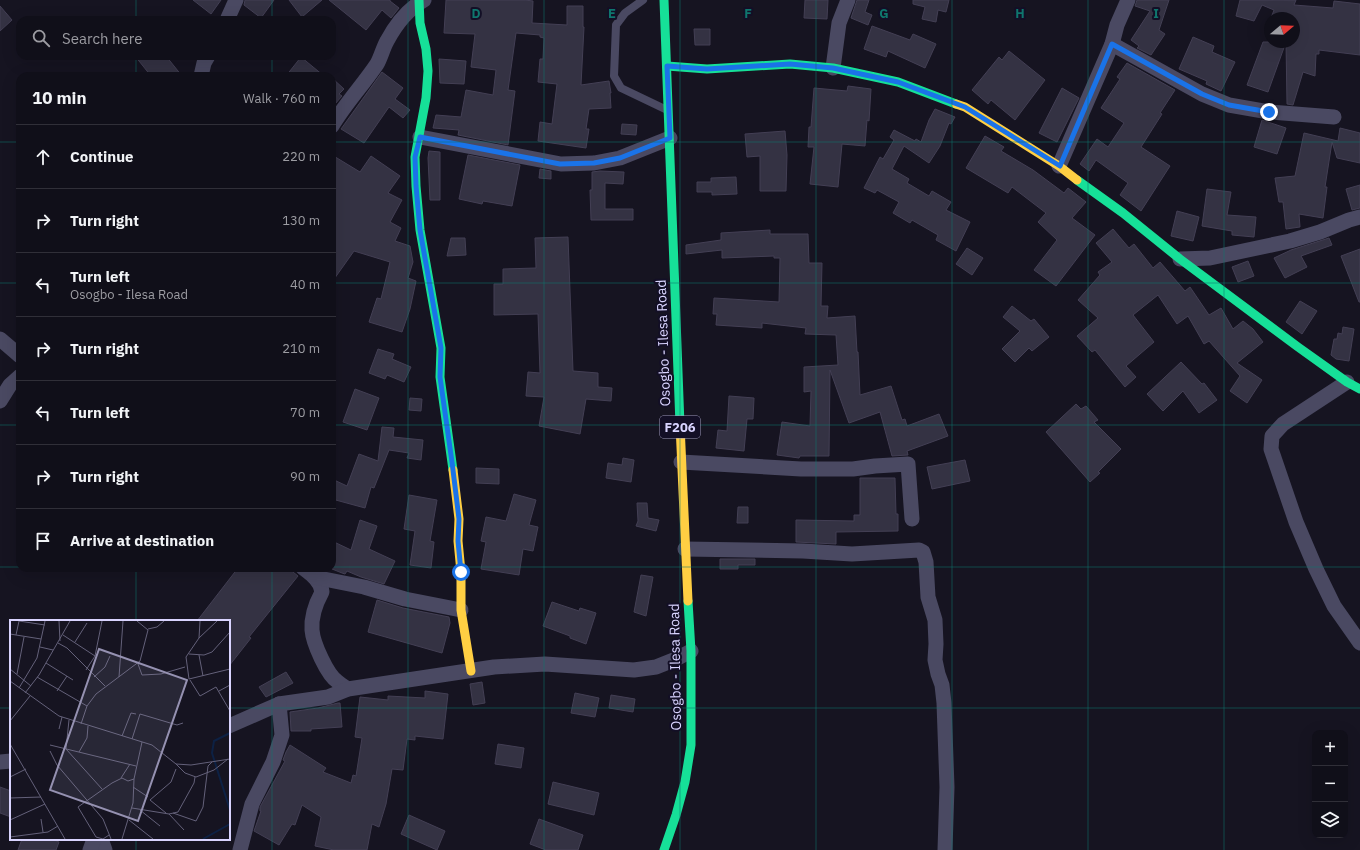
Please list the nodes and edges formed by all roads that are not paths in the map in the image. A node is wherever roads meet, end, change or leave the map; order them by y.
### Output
1 (236, 0) edge
2 (643, 0) edge
3 (664, 0) edge
4 (848, 0) edge
5 (1128, 0) edge
6 (421, 1) edge
7 (229, 16) edge
8 (405, 16) junction
9 (420, 23) junction
10 (1112, 44) junction
11 (206, 60) edge
12 (667, 66) junction
13 (833, 68) junction
14 (202, 72) edge
15 (669, 111) junction
16 (1334, 117) dead end
17 (336, 119) edge
18 (420, 137) junction
19 (670, 138) junction
20 (1060, 166) junction
21 (1360, 217) edge
22 (1180, 259) junction
23 (0, 339) edge
24 (16, 353) edge
25 (16, 380) edge
26 (1353, 386) edge
27 (0, 400) edge
28 (681, 462) junction
29 (912, 519) dead end
30 (684, 550) junction
31 (309, 573) edge
32 (461, 610) junction
33 (1360, 644) edge
34 (691, 651) junction
35 (471, 671) junction
36 (348, 689) junction
37 (279, 704) junction
38 (230, 726) edge
39 (10, 761) edge
40 (0, 762) edge
41 (94, 840) edge
42 (101, 840) edge
43 (90, 850) edge
44 (105, 850) edge
45 (240, 850) edge
46 (664, 850) edge
47 (945, 850) edge

1 - 7 street
2 - 15 lane
3 - 12 street, Osogbo - Ilesa Road / F206
4 - 13 street
5 - 10 street
6 - 8 street
6 - 9 street
8 - 9 street
8 - 17 street
9 - 18 street
10 - 16 street
10 - 20 street
11 - 14 street
12 - 13 street
12 - 15 street, Osogbo - Ilesa Road / F206
13 - 20 street
15 - 19 street, Osogbo - Ilesa Road / F206
18 - 19 street
18 - 32 street
19 - 28 street, Osogbo - Ilesa Road / F206
20 - 22 street
21 - 22 street
22 - 26 street
23 - 24 street
25 - 27 street
26 - 33 street
28 - 29 street
28 - 30 street, Osogbo - Ilesa Road / F206
30 - 34 street, Osogbo - Ilesa Road / F206
30 - 47 street
31 - 32 street
31 - 36 street
32 - 35 street
34 - 35 street
34 - 46 street, Osogbo - Ilesa Road / F206
35 - 36 street
36 - 37 street
37 - 38 street
37 - 45 street
39 - 40 street
41 - 43 street
42 - 44 street

